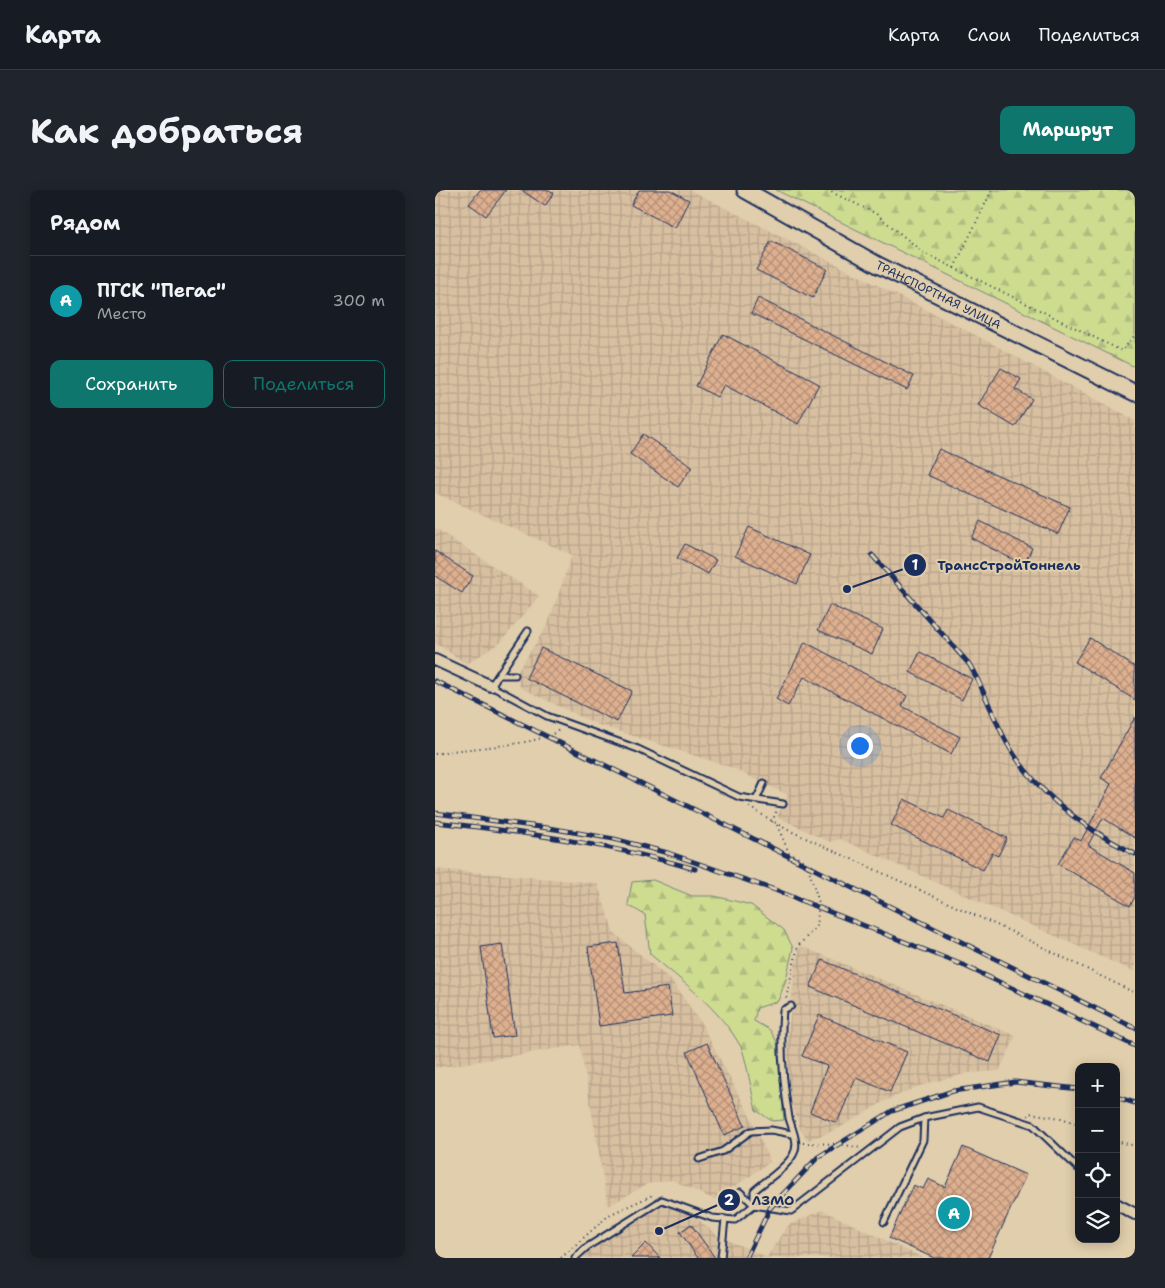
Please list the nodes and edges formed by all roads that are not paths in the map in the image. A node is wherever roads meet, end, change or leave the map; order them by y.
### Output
1 (745, 190) edge
2 (1135, 393) edge
3 (528, 631) dead end
4 (435, 660) edge
5 (499, 675) junction
6 (515, 675) dead end
7 (491, 686) junction
8 (763, 783) dead end
9 (756, 800) junction
10 (782, 804) road end
11 (791, 1006) dead end
12 (924, 1118) junction
13 (792, 1134) junction
14 (699, 1159) dead end
15 (1075, 1165) edge
16 (739, 1192) dead end
17 (754, 1205) junction
18 (1120, 1206) edge
19 (1135, 1214) edge
20 (725, 1219) junction
21 (884, 1222) dead end
22 (575, 1258) edge
23 (721, 1258) edge

1 - 2 street, ТРАНСПОРТНАЯ УЛИЦА
3 - 5 lane
4 - 7 street
5 - 6 lane
5 - 7 lane
7 - 9 lane
8 - 9 lane
9 - 10 lane
11 - 13 lane
12 - 15 lane
12 - 17 lane
12 - 21 lane
13 - 14 lane
13 - 17 lane
16 - 17 lane
17 - 20 lane
18 - 19 street
20 - 22 lane
20 - 23 lane

